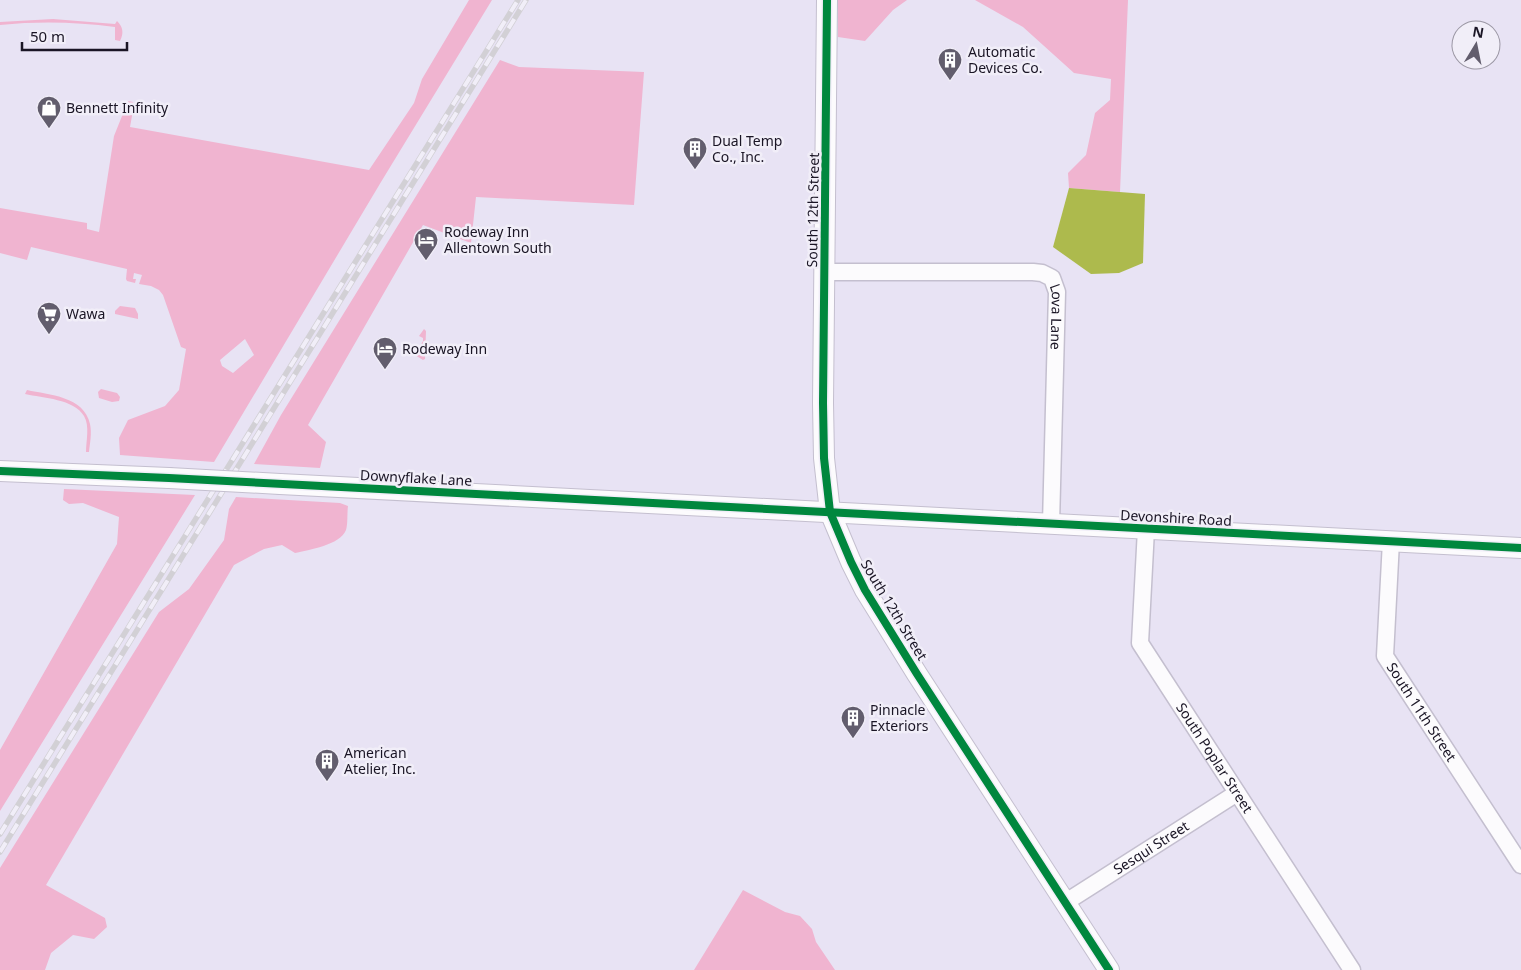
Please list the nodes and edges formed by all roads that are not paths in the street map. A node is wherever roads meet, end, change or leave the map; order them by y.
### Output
1 (827, 0) edge
2 (825, 272) junction
3 (0, 471) edge
4 (830, 512) junction
5 (1051, 524) junction
6 (1146, 529) junction
7 (1391, 542) junction
8 (1521, 548) edge
9 (1237, 793) junction
10 (1521, 865) edge
11 (1066, 902) junction
12 (1110, 970) edge
13 (1352, 970) edge

1 - 2 street, South 12th Street
2 - 4 street, South 12th Street
2 - 5 street, Lova Lane
3 - 4 street, Downyflake Lane, bridge
4 - 5 street, Devonshire Road
4 - 11 street, South 12th Street
5 - 6 street, Devonshire Road
6 - 7 street, Devonshire Road
6 - 9 street, South Poplar Street
7 - 8 street, Devonshire Road
7 - 10 street, South 11th Street
9 - 11 street, Sesqui Street
9 - 13 street, South Poplar Street
11 - 12 street, South 12th Street

